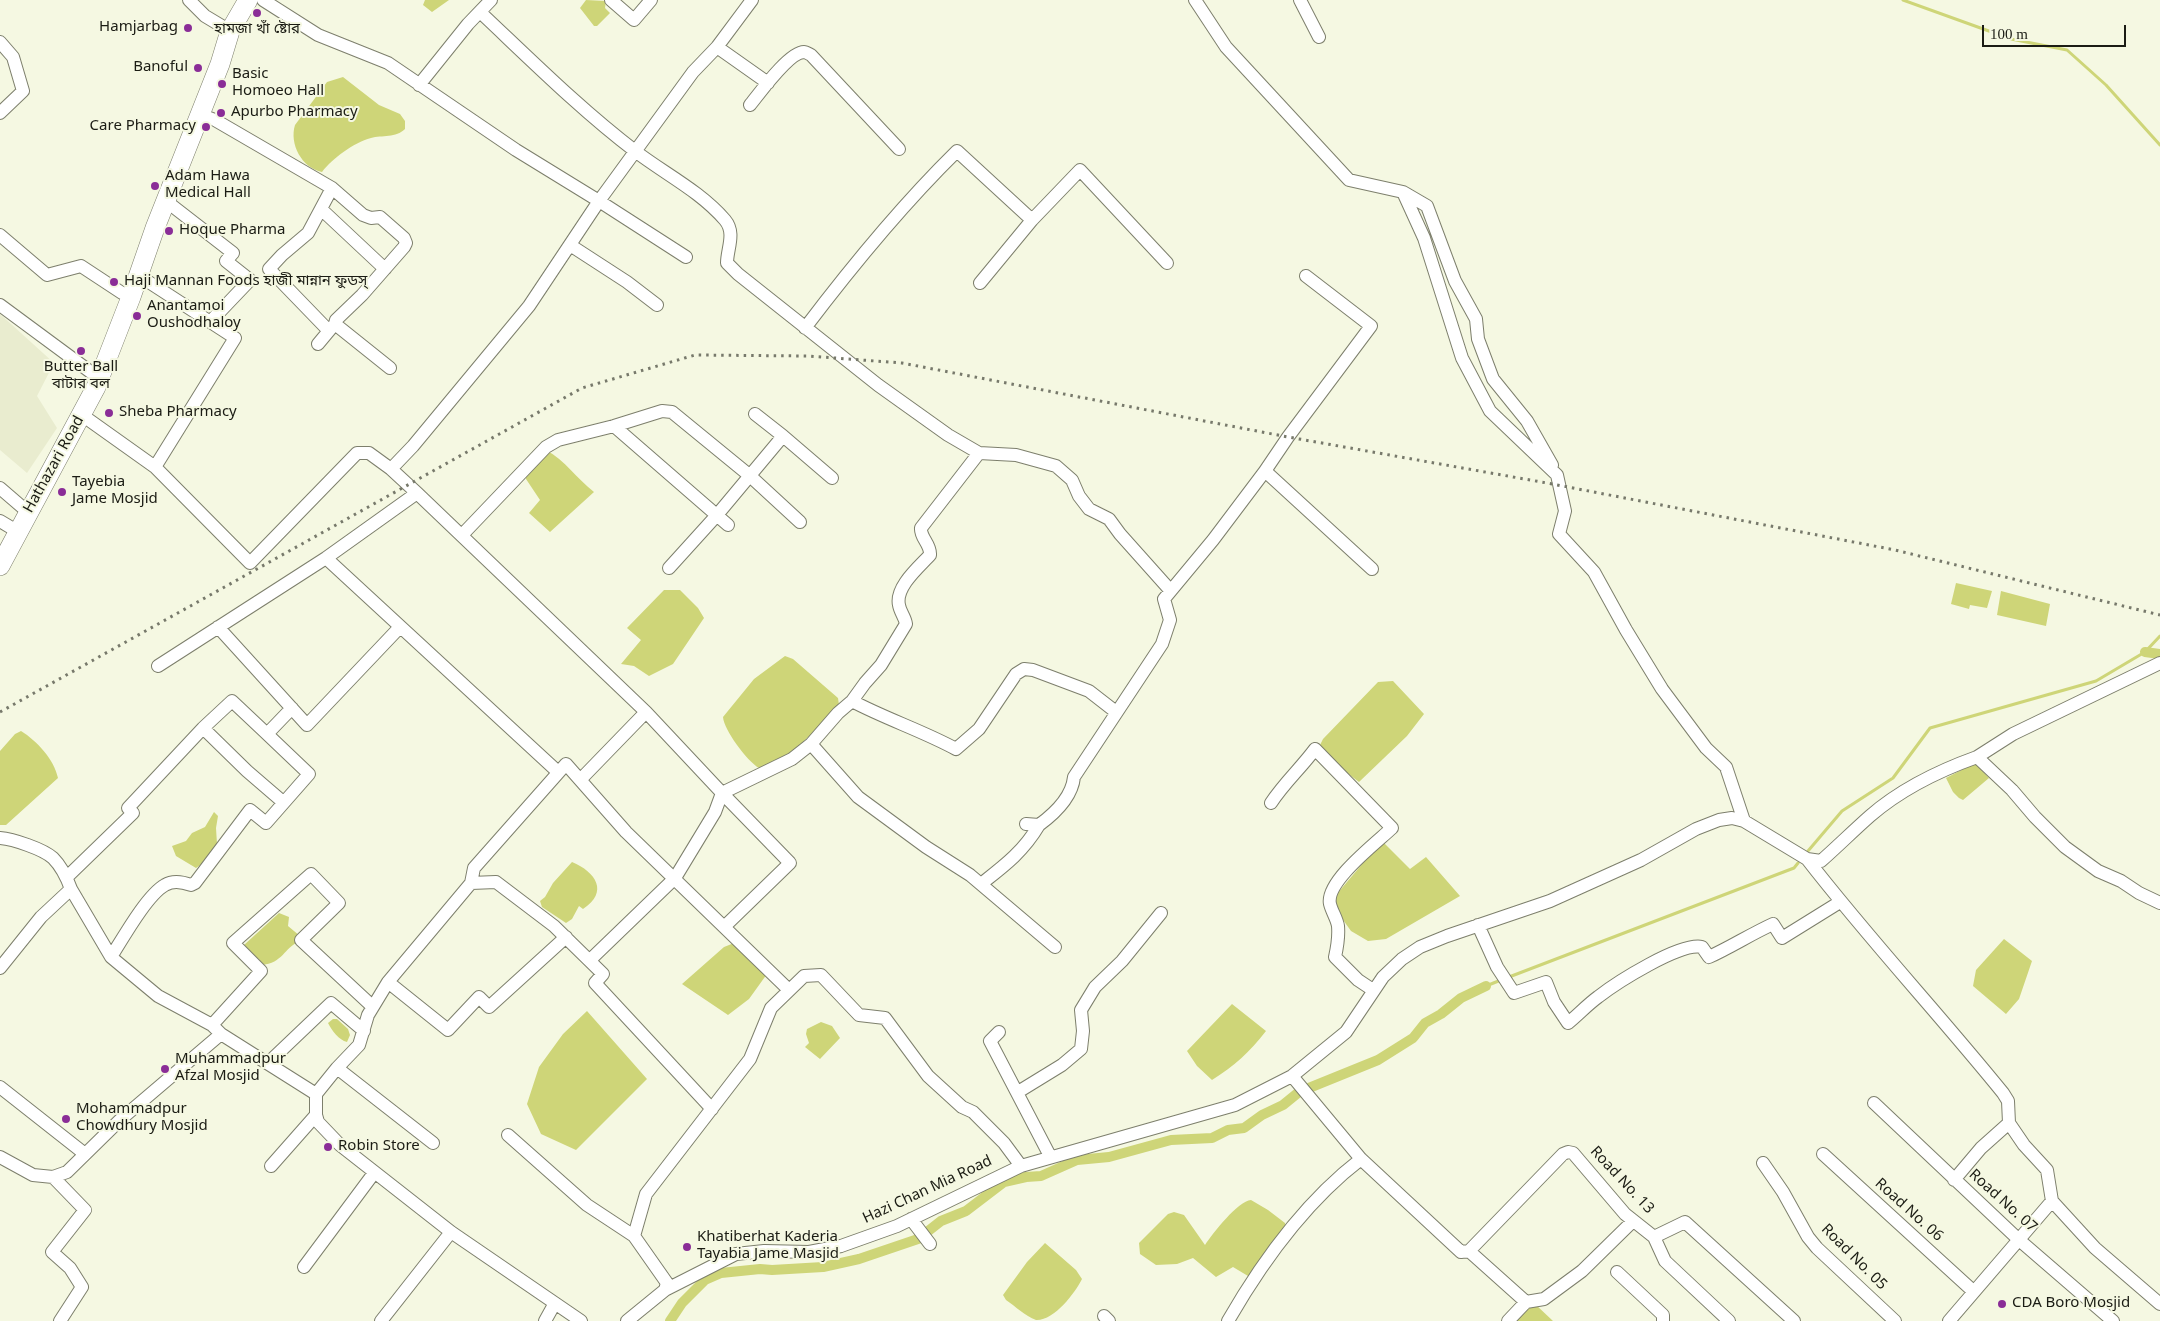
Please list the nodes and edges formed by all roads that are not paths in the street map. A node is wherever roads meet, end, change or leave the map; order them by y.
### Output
1 (189, 0) edge
2 (239, 0) edge
3 (248, 0) edge
4 (263, 0) edge
5 (491, 0) edge
6 (611, 0) edge
7 (651, 0) edge
8 (752, 0) edge
9 (1195, 0) edge
10 (1300, 0) edge
11 (480, 12) junction
12 (227, 30) junction
13 (1319, 37) dead end
14 (0, 42) edge
15 (717, 47) junction
16 (768, 83) junction
17 (420, 85) junction
18 (750, 105) dead end
19 (0, 113) edge
20 (200, 114) junction
21 (899, 149) dead end
22 (636, 151) junction
23 (332, 188) junction
24 (1404, 192) junction
25 (599, 200) junction
26 (166, 201) junction
27 (321, 209) junction
28 (1032, 220) junction
29 (0, 235) edge
30 (570, 245) junction
31 (686, 258) dead end
32 (1167, 263) dead end
33 (385, 269) junction
34 (138, 275) junction
35 (1306, 276) dead end
36 (980, 283) dead end
37 (122, 293) junction
38 (0, 305) edge
39 (657, 305) dead end
40 (210, 322) junction
41 (332, 328) junction
42 (805, 328) junction
43 (318, 344) dead end
44 (390, 368) dead end
45 (92, 373) junction
46 (755, 414) dead end
47 (82, 415) junction
48 (614, 426) junction
49 (783, 436) junction
50 (979, 453) junction
51 (155, 467) junction
52 (391, 469) junction
53 (1265, 470) junction
54 (1557, 475) junction
55 (749, 476) junction
56 (832, 478) dead end
57 (0, 488) edge
58 (417, 493) junction
59 (22, 507) junction
60 (717, 515) junction
61 (800, 522) dead end
62 (728, 525) dead end
63 (3, 531) edge
64 (462, 535) junction
65 (326, 558) junction
66 (0, 566) edge
67 (669, 568) dead end
68 (1372, 569) dead end
69 (1170, 590) junction
70 (218, 627) junction
71 (400, 627) junction
72 (2157, 665) edge
73 (158, 666) dead end
74 (852, 701) junction
75 (292, 708) junction
76 (646, 712) junction
77 (1116, 712) junction
78 (204, 728) junction
79 (267, 734) junction
80 (811, 744) junction
81 (1977, 757) junction
82 (558, 772) junction
83 (581, 779) junction
84 (722, 794) junction
85 (283, 802) junction
86 (1271, 802) dead end
87 (1744, 821) junction
88 (5, 838) edge
89 (1807, 859) junction
90 (675, 878) junction
91 (69, 883) junction
92 (471, 883) junction
93 (980, 884) junction
94 (1840, 902) junction
95 (2160, 903) edge
96 (1161, 913) dead end
97 (1478, 925) junction
98 (724, 927) junction
99 (566, 937) junction
100 (1055, 947) dead end
101 (110, 956) junction
102 (590, 960) junction
103 (0, 968) edge
104 (388, 982) junction
105 (789, 990) junction
106 (1373, 990) junction
107 (372, 1006) junction
108 (212, 1025) junction
109 (364, 1031) junction
110 (999, 1032) dead end
111 (221, 1034) junction
112 (268, 1063) junction
113 (337, 1068) junction
114 (1292, 1076) junction
115 (0, 1087) edge
116 (1018, 1092) junction
117 (316, 1094) junction
118 (1874, 1103) dead end
119 (712, 1108) junction
120 (316, 1115) junction
121 (2009, 1123) junction
122 (508, 1135) dead end
123 (433, 1143) dead end
124 (85, 1154) junction
125 (1823, 1154) dead end
126 (1050, 1156) junction
127 (0, 1157) edge
128 (1361, 1159) junction
129 (1763, 1163) dead end
130 (271, 1166) dead end
131 (1021, 1166) junction
132 (374, 1173) junction
133 (53, 1176) junction
134 (1954, 1180) junction
135 (2052, 1201) junction
136 (911, 1219) junction
137 (1633, 1221) junction
138 (451, 1232) junction
139 (634, 1236) junction
140 (1654, 1237) junction
141 (2018, 1239) junction
142 (930, 1244) dead end
143 (1469, 1250) junction
144 (304, 1267) dead end
145 (1617, 1272) dead end
146 (666, 1290) junction
147 (1973, 1291) junction
148 (1526, 1302) junction
149 (555, 1303) junction
150 (2160, 1304) edge
151 (1664, 1320) edge
152 (60, 1321) edge
153 (381, 1321) edge
154 (545, 1321) edge
155 (581, 1321) edge
156 (627, 1321) edge
157 (1228, 1321) edge
158 (1508, 1321) edge
159 (1729, 1321) edge
160 (1794, 1321) edge
161 (1894, 1321) edge
162 (1949, 1321) edge
163 (2113, 1321) edge

1 - 12 street
2 - 12 highway, Hathazari Road
3 - 12 highway, Hathazari Road
4 - 17 street
5 - 11 street
6 - 7 street
8 - 15 street
9 - 24 street
10 - 13 street
11 - 17 street
11 - 22 street
12 - 20 highway, Hathazari Road
12 - 37 highway, Hathazari Road
14 - 19 street
15 - 16 street
15 - 22 street
16 - 18 street
16 - 21 street
17 - 25 street
20 - 23 street
20 - 26 highway, Hathazari Road
22 - 25 street
22 - 42 street
23 - 27 street
23 - 33 street
24 - 54 street
24 - 54 street
25 - 30 street
25 - 31 street
26 - 34 highway, Hathazari Road
26 - 40 street
27 - 33 street
27 - 41 street
28 - 32 street
28 - 36 street
28 - 42 street
29 - 37 street
30 - 39 street
30 - 52 street
33 - 41 street
34 - 40 street
34 - 47 highway, Hathazari Road
35 - 53 street
37 - 45 highway, Hathazari Road
38 - 45 street
40 - 51 street
41 - 43 street
41 - 44 street
42 - 50 street
45 - 59 highway, Hathazari Road
46 - 49 street
47 - 51 street
47 - 66 highway, Hathazari Road
48 - 55 street
48 - 60 street
48 - 64 street
49 - 55 street
49 - 56 street
50 - 69 street
50 - 74 street
51 - 52 street
52 - 58 street
53 - 68 street
53 - 69 street
54 - 87 street
55 - 60 street
55 - 61 street
57 - 59 street
58 - 64 street
58 - 65 street
59 - 63 highway, Hathazari Road
60 - 62 street
60 - 67 street
64 - 76 street
65 - 70 street
65 - 71 street
69 - 77 street
70 - 73 street
70 - 75 street
71 - 75 street
71 - 82 street
72 - 81 street
74 - 77 street
74 - 80 street
75 - 79 street
76 - 83 street
76 - 84 street
77 - 93 street
78 - 79 street
78 - 85 street
78 - 91 street
79 - 85 street
80 - 84 street
80 - 93 street
81 - 89 street
81 - 95 street
82 - 83 street
82 - 92 street
83 - 90 street
84 - 90 street
84 - 98 street
85 - 101 street
86 - 106 street
87 - 89 street
87 - 97 street, Hazi Chan Mia Road
88 - 91 street
89 - 94 street
90 - 98 street
90 - 102 street
91 - 101 street
91 - 103 street
92 - 99 street
92 - 104 street
93 - 100 street
94 - 97 street
94 - 121 street
96 - 116 street
97 - 106 street, Hazi Chan Mia Road
98 - 105 street
99 - 102 street
99 - 104 street
101 - 108 street
102 - 119 street
104 - 107 street
105 - 119 street
105 - 131 street
106 - 114 street, Hazi Chan Mia Road
107 - 108 street
107 - 109 street
108 - 111 street
109 - 112 street
109 - 113 street
110 - 116 street
111 - 112 street
111 - 124 street
112 - 117 street
113 - 117 street
113 - 123 street
114 - 126 street, Hazi Chan Mia Road
114 - 128 street
115 - 124 street
116 - 126 street
117 - 120 street
118 - 134 street, Road No. 07
119 - 139 street
120 - 130 street
120 - 132 street
121 - 134 street
121 - 135 street
122 - 139 street
124 - 133 street
125 - 147 street, Road No. 06
126 - 131 street, Hazi Chan Mia Road
127 - 133 street
128 - 143 street
128 - 157 street
129 - 161 street, Road No. 05
131 - 136 street, Hazi Chan Mia Road
132 - 138 street
132 - 144 street
133 - 152 street
134 - 141 street, Road No. 07
135 - 141 street
135 - 150 street
136 - 142 street
136 - 146 street, Hazi Chan Mia Road
137 - 140 street, Road No. 13
137 - 143 street, Road No. 13
137 - 148 street
138 - 149 street
138 - 153 street
139 - 146 street
140 - 159 street, Road No. 13
140 - 160 street
141 - 147 street
141 - 163 street, Road No. 07
143 - 148 street
145 - 151 street
146 - 156 street, Hazi Chan Mia Road
147 - 162 street
148 - 158 street
149 - 154 street
149 - 155 street

